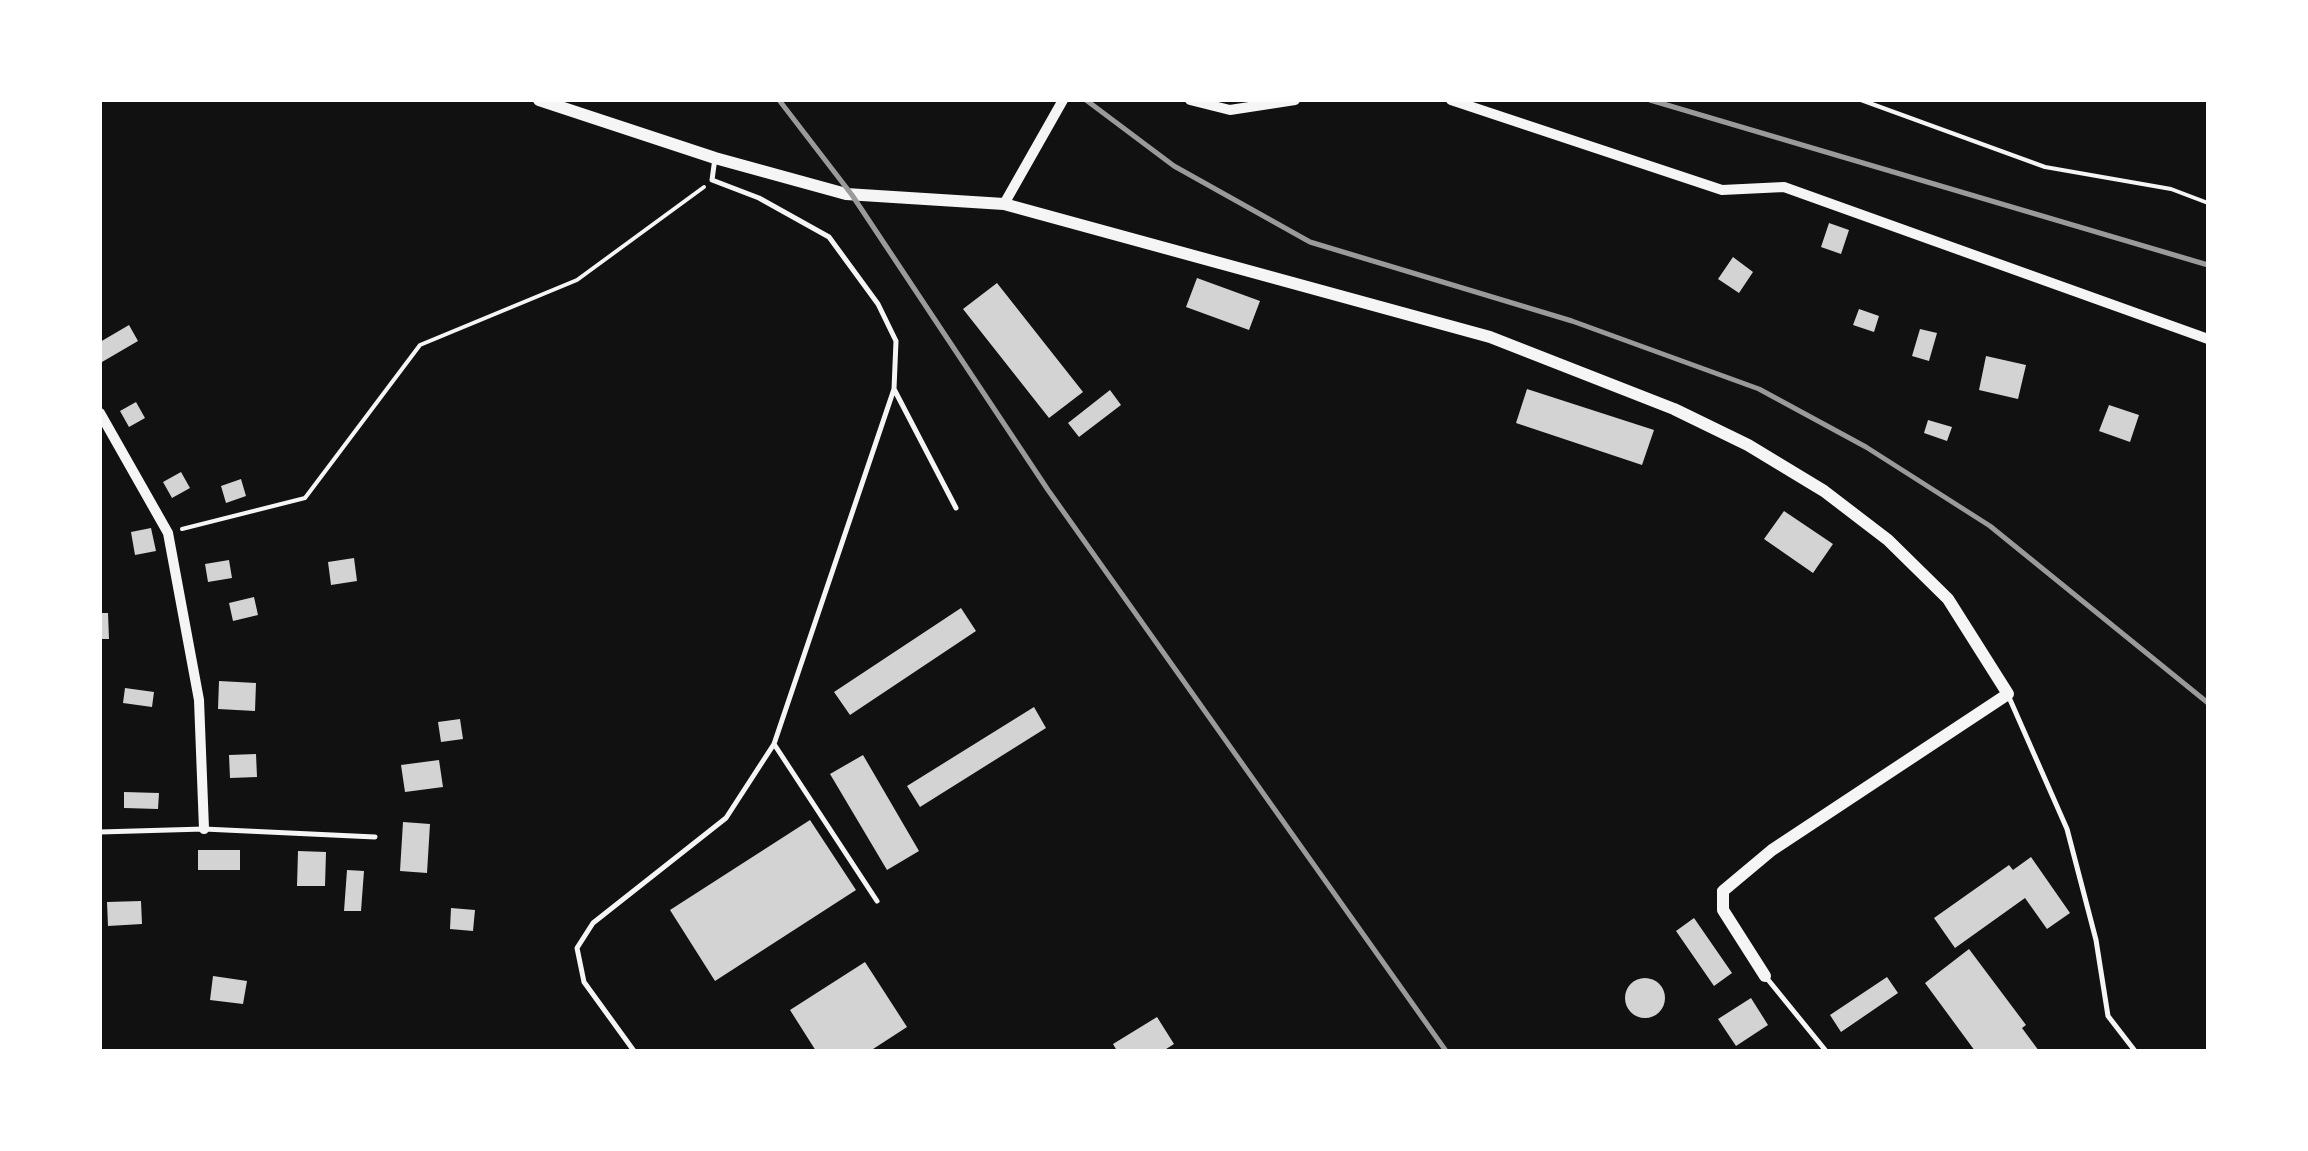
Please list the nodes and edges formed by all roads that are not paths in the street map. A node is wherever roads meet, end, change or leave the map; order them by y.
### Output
1 (539, 100) edge
2 (1063, 100) edge
3 (1190, 100) edge
4 (1295, 100) edge
5 (1451, 100) edge
6 (715, 158) junction
7 (1004, 204) junction
8 (2208, 339) edge
9 (894, 389) junction
10 (100, 413) edge
11 (956, 508) dead end
12 (2008, 694) junction
13 (774, 744) junction
14 (204, 829) junction
15 (100, 832) edge
16 (375, 837) dead end
17 (877, 901) dead end
18 (1765, 976) joint
19 (634, 1051) edge
20 (1826, 1051) edge
21 (2135, 1051) edge

1 - 6 street
2 - 7 street
3 - 4 street
5 - 8 street
6 - 7 street
6 - 9 lane
7 - 12 street
9 - 11 lane
9 - 13 lane
10 - 14 street
12 - 18 street
12 - 21 lane
13 - 17 lane
13 - 19 lane
14 - 15 lane
14 - 16 lane
18 - 20 lane

